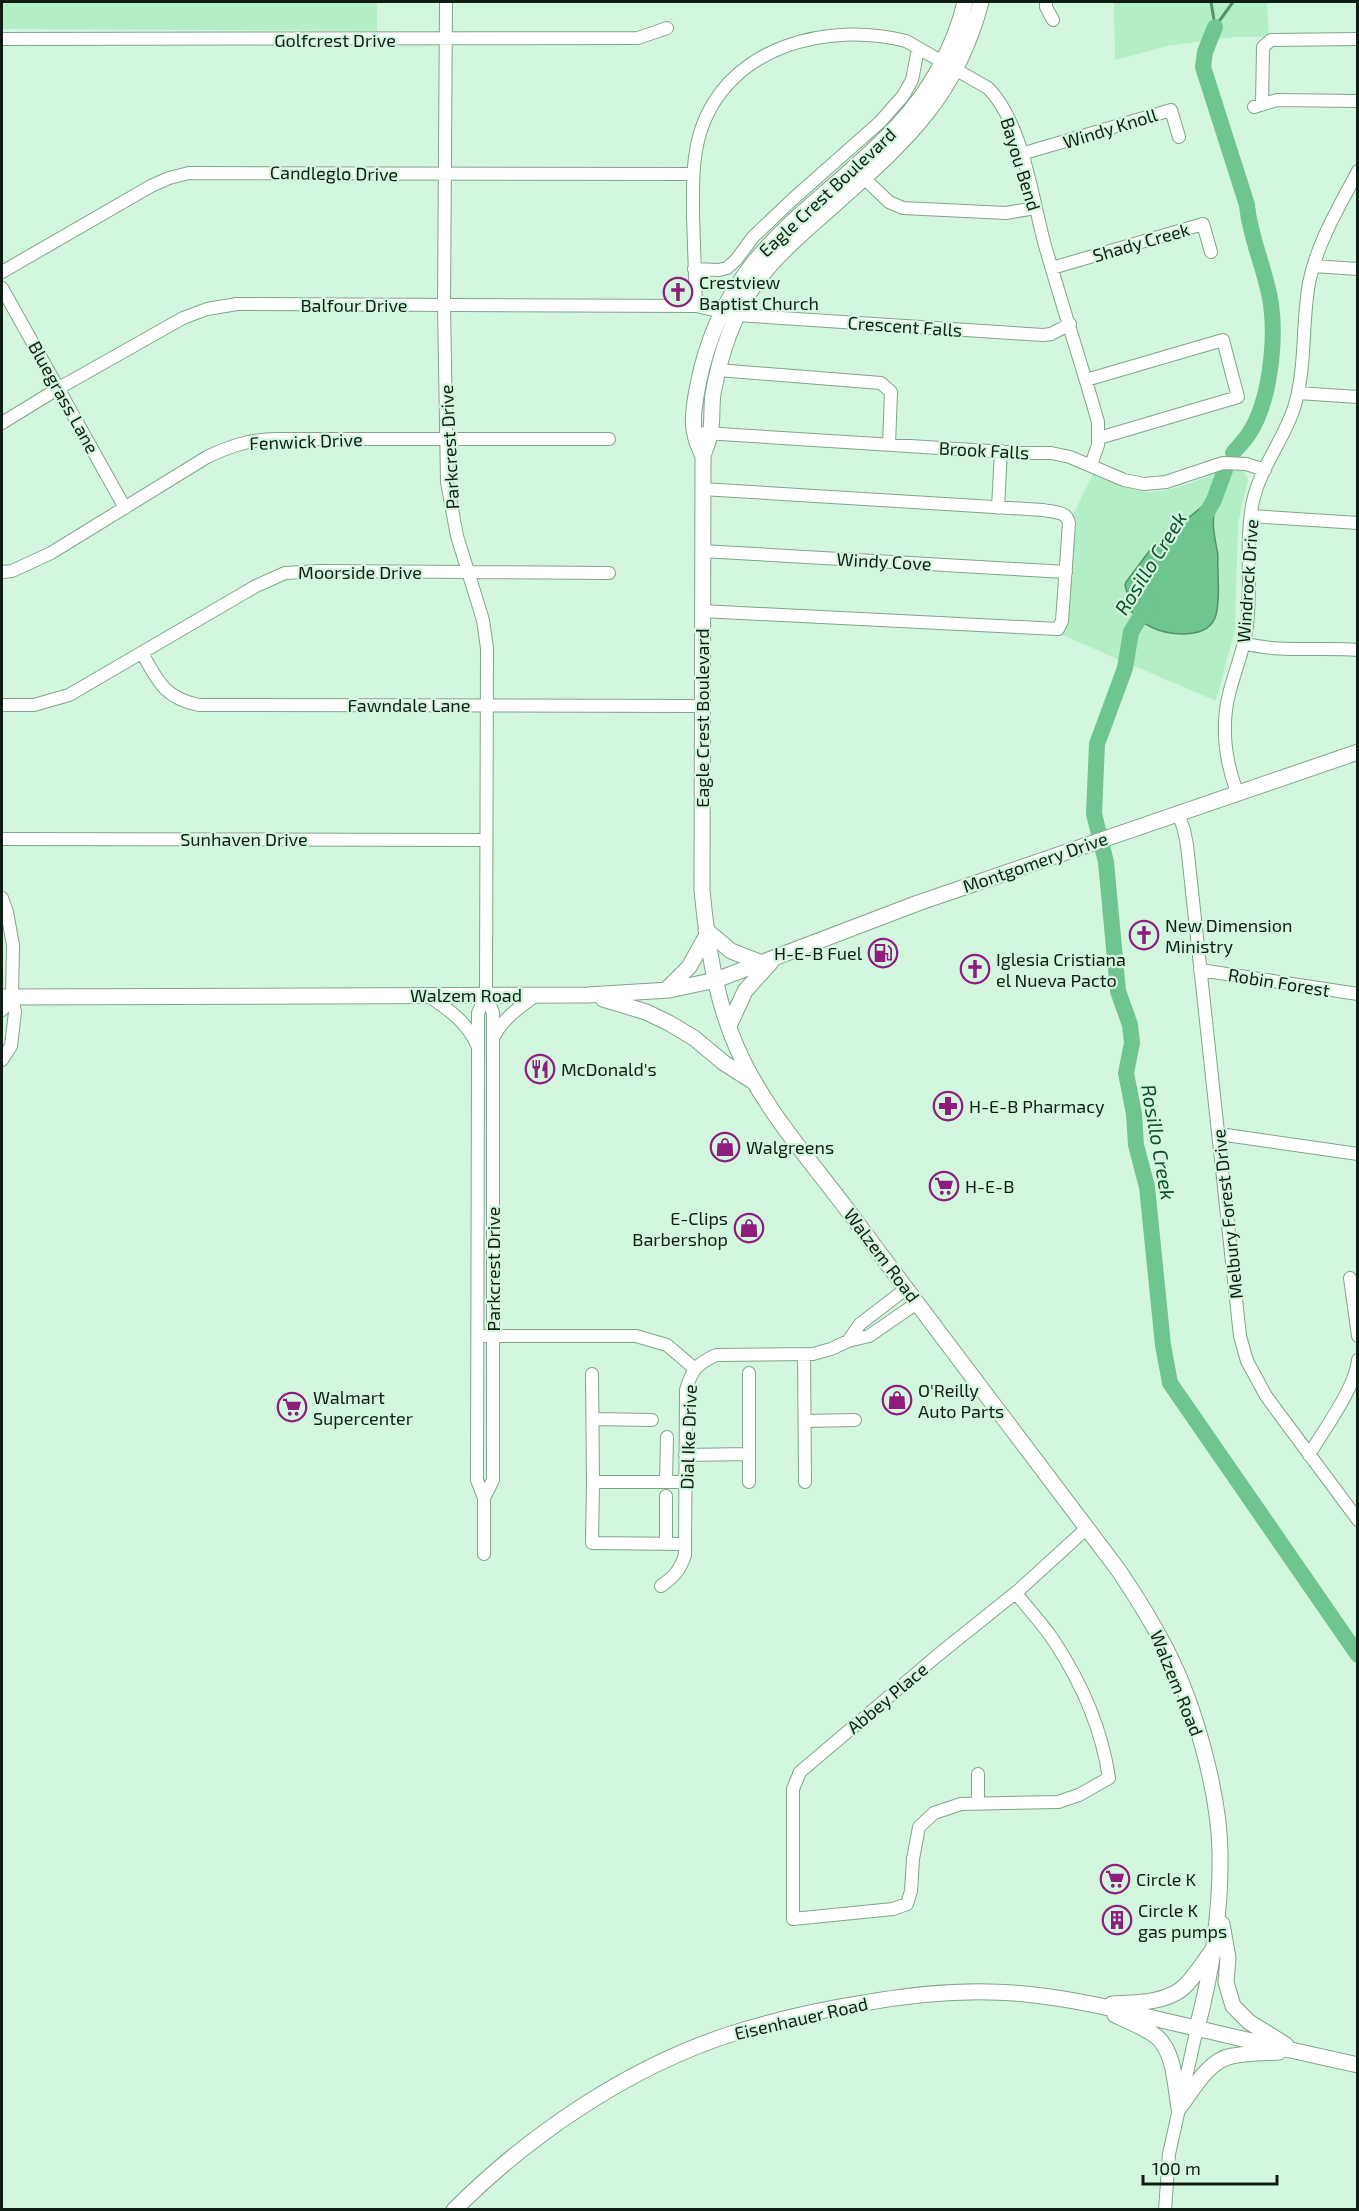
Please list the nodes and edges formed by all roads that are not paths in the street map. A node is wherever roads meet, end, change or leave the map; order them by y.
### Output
1 (446, 2) edge
2 (964, 2) edge
3 (981, 2) edge
4 (1046, 2) edge
5 (1053, 20) dead end
6 (667, 28) dead end
7 (2, 39) edge
8 (1358, 39) edge
9 (446, 40) junction
10 (918, 49) junction
11 (942, 62) junction
12 (956, 69) junction
13 (1358, 101) edge
14 (1179, 137) dead end
15 (1021, 154) junction
16 (1358, 171) edge
17 (446, 174) junction
18 (693, 174) junction
19 (864, 178) junction
20 (1035, 208) junction
21 (1211, 252) dead end
22 (1314, 266) junction
23 (1052, 268) junction
24 (694, 269) junction
25 (1358, 269) edge
26 (2, 272) edge
27 (2, 288) edge
28 (444, 305) junction
29 (696, 306) junction
30 (729, 314) junction
31 (1070, 324) junction
32 (718, 370) junction
33 (1086, 380) junction
34 (59, 388) junction
35 (1298, 393) junction
36 (1358, 397) edge
37 (2, 423) edge
38 (694, 432) junction
39 (711, 433) junction
40 (447, 438) junction
41 (1099, 438) junction
42 (609, 439) dead end
43 (889, 444) junction
44 (1001, 451) junction
45 (703, 456) junction
46 (1091, 465) junction
47 (1265, 470) junction
48 (702, 489) junction
49 (125, 508) junction
50 (998, 508) junction
51 (1251, 516) junction
52 (1358, 523) edge
53 (702, 551) junction
54 (2, 572) edge
55 (1066, 572) junction
56 (468, 573) junction
57 (609, 573) dead end
58 (702, 611) junction
59 (1243, 643) junction
60 (1358, 650) edge
61 (142, 653) junction
62 (2, 705) edge
63 (487, 706) junction
64 (701, 706) junction
65 (1358, 752) edge
66 (1237, 792) junction
67 (1178, 813) junction
68 (2, 839) edge
69 (486, 840) junction
70 (2, 898) edge
71 (706, 933) junction
72 (769, 960) junction
73 (1200, 970) junction
74 (716, 980) junction
75 (664, 991) junction
76 (1358, 994) edge
77 (486, 995) junction
78 (536, 995) junction
79 (588, 995) junction
80 (429, 996) junction
81 (7, 997) edge
82 (2, 1010) edge
83 (729, 1026) junction
84 (493, 1039) junction
85 (478, 1049) junction
86 (2, 1060) edge
87 (754, 1083) junction
88 (1219, 1134) junction
89 (1358, 1154) edge
90 (1350, 1278) dead end
91 (907, 1288) junction
92 (917, 1303) junction
93 (493, 1336) junction
94 (1358, 1336) edge
95 (478, 1337) junction
96 (848, 1341) junction
97 (804, 1354) junction
98 (1358, 1360) edge
99 (695, 1369) junction
100 (749, 1373) dead end
101 (592, 1374) dead end
102 (593, 1419) junction
103 (652, 1420) dead end
104 (855, 1420) dead end
105 (805, 1421) junction
106 (667, 1437) dead end
107 (749, 1454) junction
108 (685, 1455) junction
109 (1309, 1455) junction
110 (477, 1480) junction
111 (493, 1480) junction
112 (593, 1482) junction
113 (666, 1482) junction
114 (685, 1482) junction
115 (749, 1482) dead end
116 (805, 1482) dead end
117 (666, 1496) dead end
118 (484, 1498) junction
119 (1358, 1520) edge
120 (1087, 1528) junction
121 (666, 1544) junction
122 (685, 1544) junction
123 (484, 1554) dead end
124 (661, 1586) dead end
125 (1016, 1593) junction
126 (978, 1774) dead end
127 (978, 1803) junction
128 (1218, 1903) junction
129 (1214, 1949) junction
130 (1097, 2005) junction
131 (1197, 2028) junction
132 (1296, 2051) junction
133 (1358, 2065) edge
134 (1179, 2108) junction
135 (454, 2210) edge
136 (1165, 2210) edge

1 - 9 street, Parkcrest Drive
2 - 11 main road, Eagle Crest Boulevard
3 - 12 main road, Eagle Crest Boulevard
4 - 5 street
6 - 9 street, Golfcrest Drive
7 - 9 street, Golfcrest Drive
8 - 13 street
9 - 17 street, Parkcrest Drive
10 - 11 street, Bayou Bend
10 - 18 street, Bayou Bend
10 - 24 street, Eagle Crest Boulevard
11 - 12 street, Bayou Bend
11 - 30 main road, Eagle Crest Boulevard
12 - 15 street, Bayou Bend
12 - 19 main road, Eagle Crest Boulevard
14 - 15 street, Windy Knoll
15 - 20 street, Bayou Bend
16 - 22 street, Windrock Drive
17 - 18 street, Candleglo Drive
17 - 26 street, Candleglo Drive
17 - 28 street, Parkcrest Drive
18 - 24 street, Bayou Bend
19 - 20 street
19 - 30 main road, Eagle Crest Boulevard
20 - 23 street, Bayou Bend
21 - 23 street, Shady Creek
22 - 25 street
22 - 35 street, Windrock Drive
23 - 31 street, Bayou Bend
24 - 29 street, Bayou Bend
27 - 34 street, Bluegrass Lane
28 - 29 street, Balfour Drive
28 - 34 street, Balfour Drive
28 - 40 street, Parkcrest Drive
29 - 30 street, Balfour Drive
30 - 31 street, Crescent Falls
30 - 32 main road, Eagle Crest Boulevard
30 - 38 main road, Eagle Crest Boulevard
31 - 33 street, Bayou Bend
32 - 39 main road, Eagle Crest Boulevard
32 - 43 street
33 - 41 street, Bayou Bend
33 - 41 street
34 - 37 street, Balfour Drive
34 - 49 street, Bluegrass Lane
35 - 36 street
35 - 47 street, Windrock Drive
38 - 39 street, Brook Falls
38 - 45 main road, Eagle Crest Boulevard
39 - 43 street, Brook Falls
39 - 45 main road, Eagle Crest Boulevard
40 - 42 street, Fenwick Drive
40 - 49 street, Fenwick Drive
40 - 56 street, Parkcrest Drive
41 - 46 street, Bayou Bend
43 - 44 street, Brook Falls
44 - 46 street, Brook Falls
44 - 50 street
45 - 48 main road, Eagle Crest Boulevard
46 - 47 street, Brook Falls
47 - 51 street, Windrock Drive
48 - 50 street
48 - 53 main road, Eagle Crest Boulevard
49 - 54 street, Fenwick Drive
50 - 55 street
51 - 52 street
51 - 59 street, Windrock Drive
53 - 55 street, Windy Cove
53 - 58 main road, Eagle Crest Boulevard
55 - 58 street
56 - 57 street, Moorside Drive
56 - 61 street, Moorside Drive
56 - 63 street, Parkcrest Drive
58 - 64 main road, Eagle Crest Boulevard
59 - 60 street
59 - 66 street, Windrock Drive
61 - 62 street, Moorside Drive
61 - 63 street, Fawndale Lane
63 - 64 street, Fawndale Lane
63 - 69 street, Parkcrest Drive
64 - 71 main road, Eagle Crest Boulevard
65 - 66 main road, Montgomery Drive
66 - 67 main road, Montgomery Drive
67 - 72 main road, Montgomery Drive
67 - 73 street, Melbury Forest Drive
68 - 69 street, Sunhaven Drive
69 - 77 street, Parkcrest Drive
70 - 81 street
71 - 72 main road
71 - 74 main road, Eagle Crest Boulevard
71 - 75 main road
72 - 74 main road, Montgomery Drive
72 - 83 main road
73 - 76 street, Robin Forest
73 - 88 street, Melbury Forest Drive
74 - 75 main road, Walzem Road
74 - 83 main road, Walzem Road
75 - 79 main road, Walzem Road
77 - 78 main road, Walzem Road
77 - 80 main road, Walzem Road
77 - 84 street, Parkcrest Drive
77 - 85 street, Parkcrest Drive
78 - 79 main road, Walzem Road
78 - 84 street
79 - 87 main road
80 - 81 main road, Walzem Road
80 - 85 street, Parkcrest Drive
81 - 82 street
81 - 86 street
83 - 87 main road, Walzem Road
84 - 93 street, Parkcrest Drive
85 - 95 street, Parkcrest Drive
87 - 91 main road, Walzem Road
88 - 89 street
88 - 109 street, Melbury Forest Drive
90 - 94 street
91 - 92 main road, Walzem Road
91 - 96 street, Dial Ike Drive
92 - 96 street, Dial Ike Drive
92 - 120 main road, Walzem Road
93 - 95 street
93 - 99 street
93 - 111 street, Parkcrest Drive
95 - 110 street, Parkcrest Drive
96 - 97 street, Dial Ike Drive
97 - 99 street, Dial Ike Drive
97 - 105 street
98 - 109 street
99 - 108 street, Dial Ike Drive
100 - 107 street
101 - 102 street
102 - 103 street
102 - 112 street
104 - 105 street
105 - 116 street
106 - 113 street
107 - 108 street
107 - 115 street
108 - 114 street, Dial Ike Drive
109 - 119 street, Melbury Forest Drive
110 - 111 street
110 - 118 street, Parkcrest Drive
111 - 118 street, Parkcrest Drive
112 - 113 street
112 - 121 street
113 - 114 street
114 - 122 street, Dial Ike Drive
117 - 121 street
118 - 123 street, Parkcrest Drive
120 - 125 street, Abbey Place
120 - 128 main road, Walzem Road
121 - 122 street
122 - 124 street, Dial Ike Drive
125 - 127 street
125 - 127 street, Abbey Place
126 - 127 street
128 - 129 main road, Walzem Road
128 - 132 main road
129 - 130 main road
129 - 131 main road, Walzem Road
130 - 131 main road, Eisenhauer Road
130 - 134 main road
130 - 135 main road, Eisenhauer Road
131 - 132 main road
131 - 134 street
132 - 133 main road
132 - 134 main road
134 - 136 street

